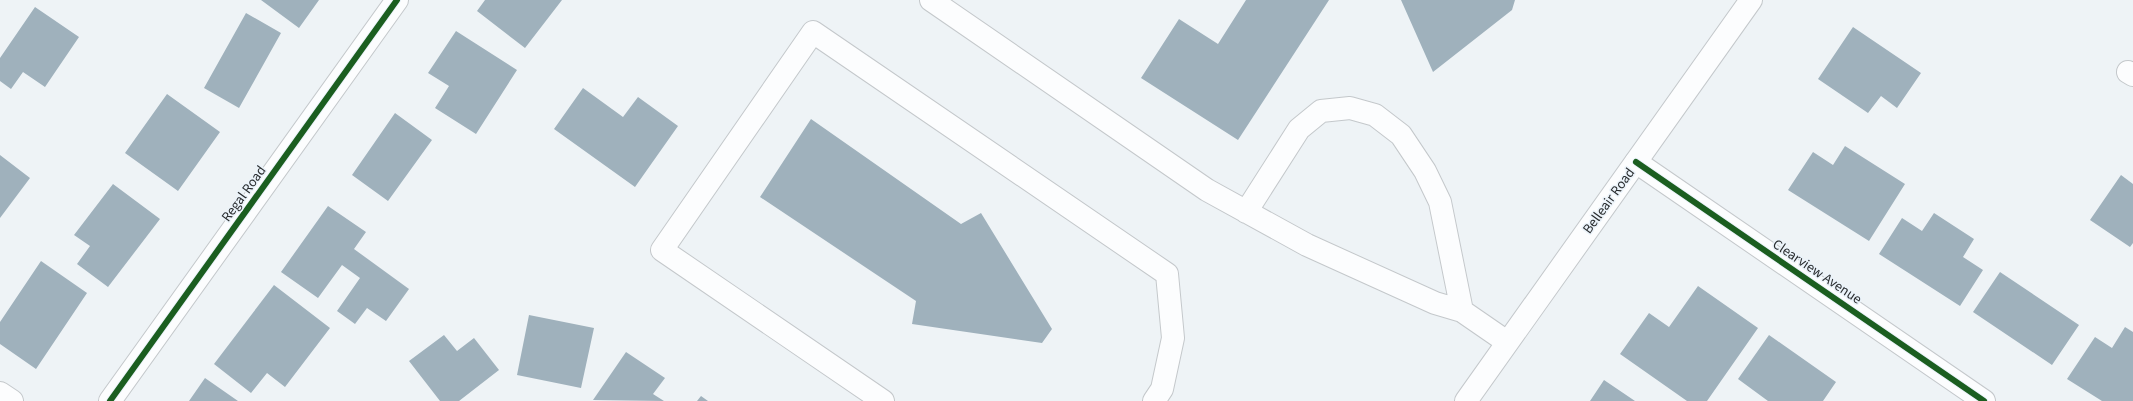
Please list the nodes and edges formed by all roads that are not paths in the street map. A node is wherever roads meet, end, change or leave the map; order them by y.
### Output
1 (397, 0) edge
2 (931, 0) edge
3 (1751, 0) edge
4 (1636, 162) junction
5 (1246, 212) junction
6 (1462, 311) junction
7 (1508, 342) junction
8 (0, 393) edge
9 (12, 401) edge
10 (110, 401) edge
11 (883, 401) edge
12 (1154, 401) edge
13 (1466, 401) edge
14 (1984, 401) edge

1 - 10 street, Regal Road
2 - 5 street
3 - 4 street, Belleair Road
4 - 7 street, Belleair Road
4 - 14 street, Clearview Avenue
5 - 6 street
5 - 6 street
6 - 7 street
7 - 13 street, Belleair Road
8 - 9 street
11 - 12 street

